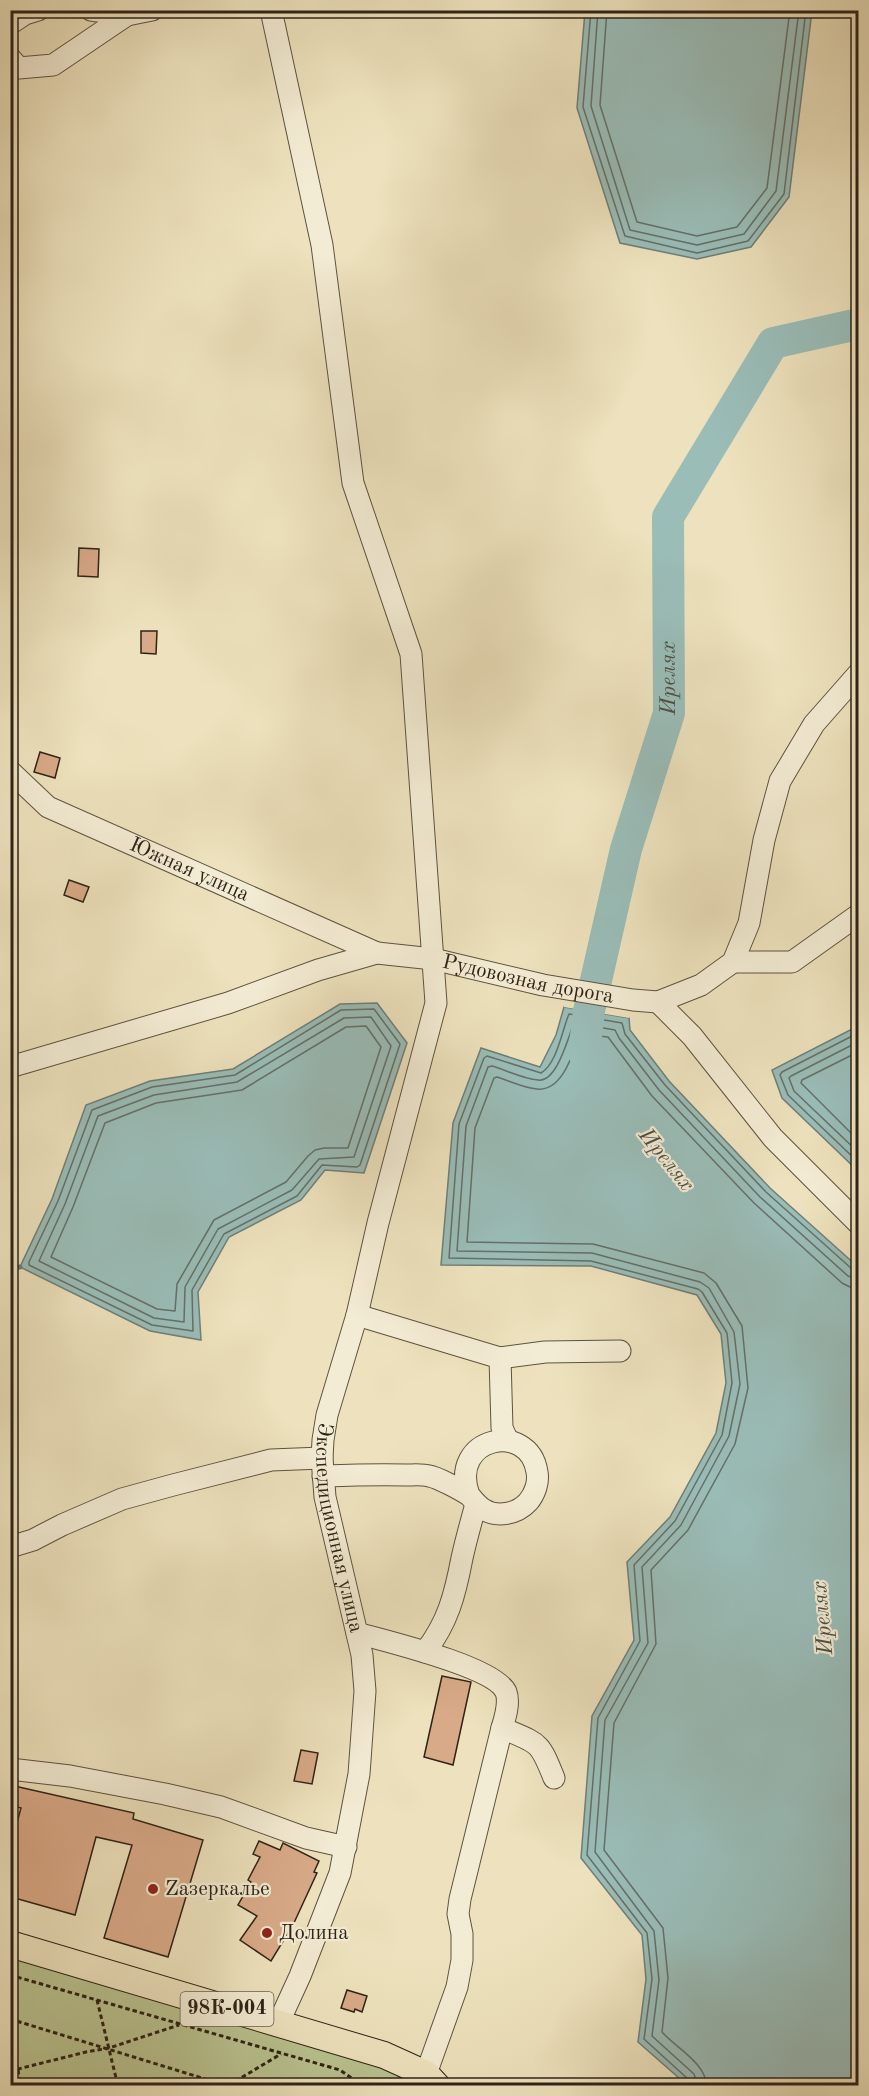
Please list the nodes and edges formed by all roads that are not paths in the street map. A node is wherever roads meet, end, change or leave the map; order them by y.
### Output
1 (38, 10) edge
2 (92, 10) edge
3 (152, 10) edge
4 (127, 15) junction
5 (270, 15) edge
6 (10, 24) edge
7 (10, 58) edge
8 (858, 674) edge
9 (10, 771) edge
10 (858, 915) edge
11 (377, 953) junction
12 (433, 958) junction
13 (733, 962) junction
14 (658, 1002) junction
15 (10, 1067) edge
16 (858, 1223) edge
17 (357, 1315) junction
18 (620, 1351) dead end
19 (500, 1358) junction
20 (508, 1441) junction
21 (322, 1467) junction
22 (472, 1500) junction
23 (10, 1547) edge
24 (357, 1633) junction
25 (425, 1652) junction
26 (502, 1728) junction
27 (10, 1769) edge
28 (554, 1778) dead end
29 (346, 1846) junction
30 (10, 1944) edge
31 (278, 2024) junction
32 (432, 2080) edge

1 - 6 street
2 - 4 street
3 - 4 street
4 - 7 street
5 - 12 street, Экспедиционная улица
8 - 13 street
9 - 11 street, Южная улица
10 - 13 street
11 - 12 street, Рудовозная дорога
11 - 15 street, Рудовозная дорога
12 - 14 street, Рудовозная дорога
12 - 17 street, Экспедиционная улица
13 - 14 street, Рудовозная дорога
14 - 16 street
17 - 19 street
17 - 21 street, Экспедиционная улица
18 - 19 street
19 - 20 street
20 - 22 street
20 - 22 street
21 - 22 street
21 - 23 street
21 - 24 street, Экспедиционная улица
22 - 25 street
24 - 25 street
24 - 29 street, Экспедиционная улица
25 - 26 street
26 - 28 street
26 - 32 street
27 - 29 street
29 - 31 street, Экспедиционная улица
30 - 31 main road, 98К-004
31 - 32 main road, 98К-004

